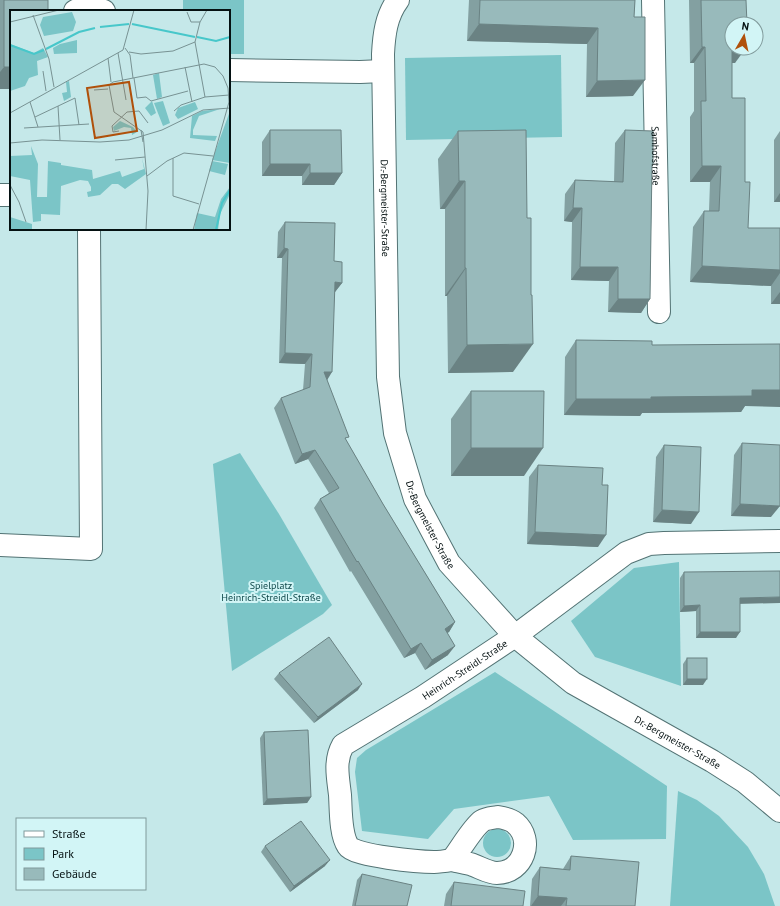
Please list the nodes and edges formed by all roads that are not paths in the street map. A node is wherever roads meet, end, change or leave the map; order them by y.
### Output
1 (398, 0) edge
2 (653, 0) edge
3 (77, 10) edge
4 (100, 10) edge
5 (230, 70) edge
6 (383, 71) junction
7 (89, 230) edge
8 (659, 312) dead end
9 (780, 541) edge
10 (0, 545) edge
11 (515, 636) junction
12 (780, 811) edge
13 (452, 860) dead end

1 - 6 street, Dr.-Bergmeister-Straße
2 - 8 street, Samhofstraße
3 - 4 street
5 - 6 street
6 - 11 street, Dr.-Bergmeister-Straße
7 - 10 street
9 - 11 street, Heinrich-Streidl-Straße
11 - 12 street, Dr.-Bergmeister-Straße
11 - 13 street, Heinrich-Streidl-Straße

